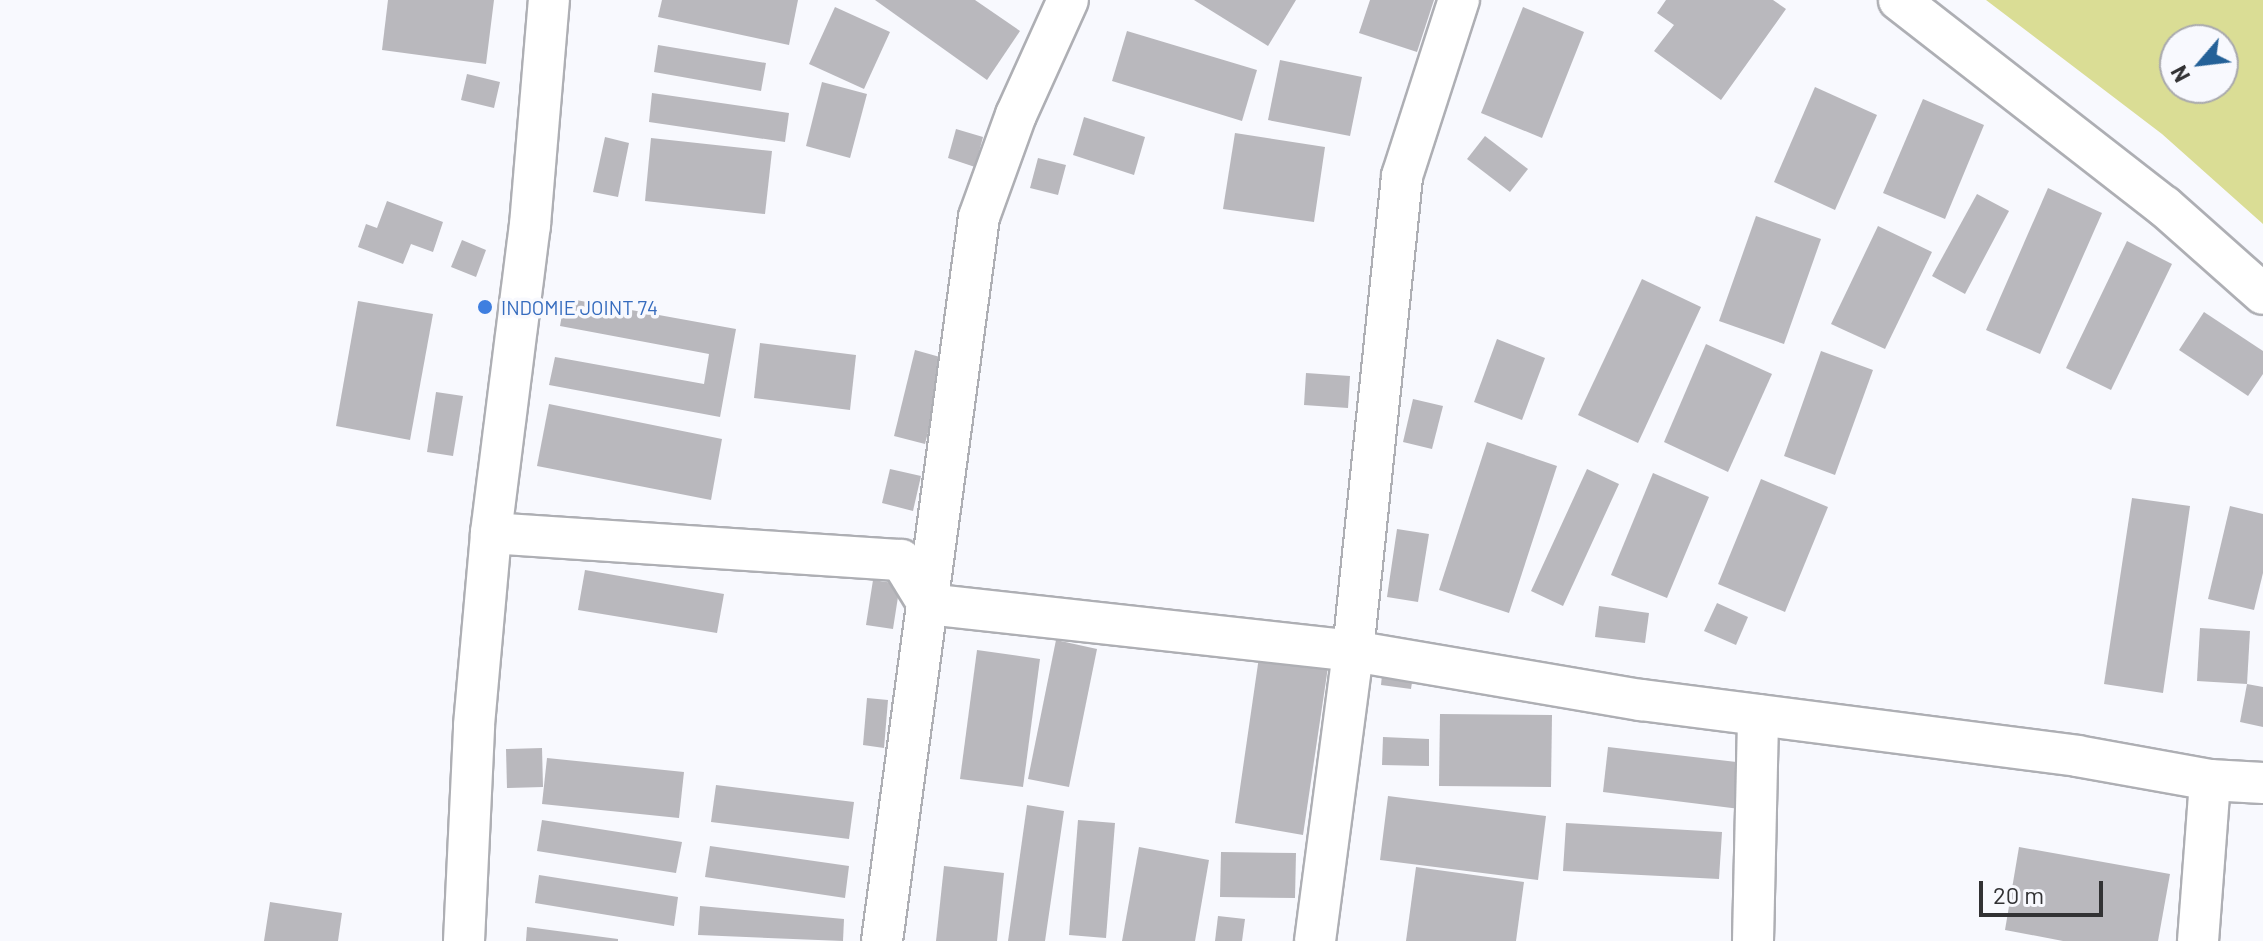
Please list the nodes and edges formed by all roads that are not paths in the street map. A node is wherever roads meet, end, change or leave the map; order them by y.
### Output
1 (549, 0) edge
2 (1068, 0) edge
3 (1459, 0) edge
4 (1899, 0) edge
5 (2263, 294) edge
6 (491, 533) junction
7 (928, 604) junction
8 (1353, 651) junction
9 (1758, 715) junction
10 (2210, 780) junction
11 (2263, 783) edge
12 (464, 941) edge
13 (882, 941) edge
14 (1315, 941) edge
15 (1753, 941) edge
16 (2198, 941) edge

1 - 6 street
2 - 7 street
3 - 8 street
4 - 5 street
6 - 7 street
6 - 12 street
7 - 8 street
7 - 13 street
8 - 9 street
8 - 14 street
9 - 10 street
9 - 15 street
10 - 11 street
10 - 16 street

